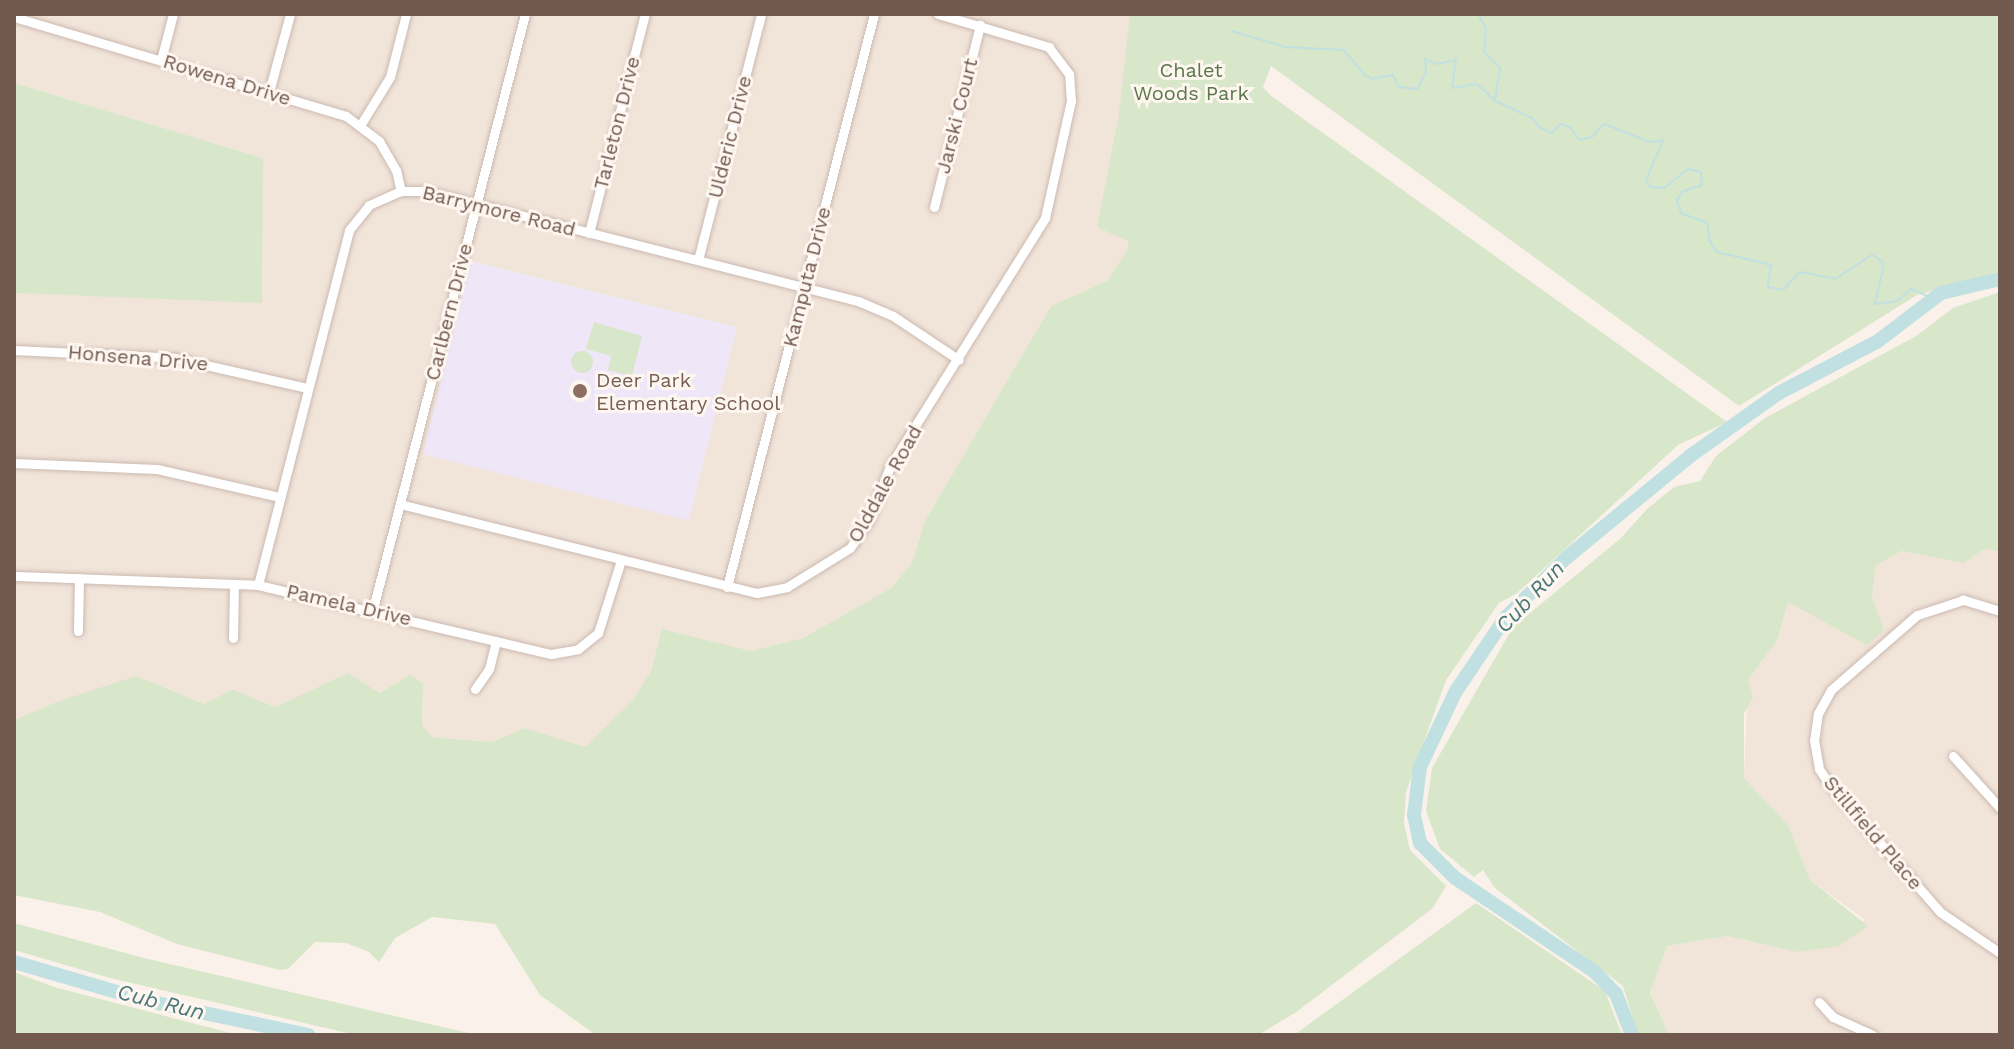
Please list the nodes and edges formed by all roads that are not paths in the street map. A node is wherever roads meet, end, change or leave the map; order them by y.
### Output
1 (173, 14) edge
2 (290, 14) edge
3 (406, 14) edge
4 (525, 14) edge
5 (645, 14) edge
6 (761, 14) edge
7 (874, 14) edge
8 (938, 14) edge
9 (14, 17) edge
10 (980, 25) junction
11 (161, 60) junction
12 (269, 92) junction
13 (361, 124) junction
14 (401, 191) junction
15 (476, 204) junction
16 (934, 207) dead end
17 (589, 233) junction
18 (698, 260) junction
19 (804, 287) junction
20 (14, 350) edge
21 (959, 360) junction
22 (307, 388) junction
23 (14, 463) edge
24 (279, 497) junction
25 (400, 504) junction
26 (621, 560) junction
27 (14, 576) edge
28 (79, 578) junction
29 (234, 585) junction
30 (258, 585) junction
31 (727, 587) junction
32 (373, 609) junction
33 (2000, 611) edge
34 (78, 631) dead end
35 (233, 638) dead end
36 (496, 641) junction
37 (475, 689) dead end
38 (1953, 756) dead end
39 (2000, 808) edge
40 (2000, 953) edge
41 (1819, 1002) dead end
42 (1873, 1035) edge

1 - 11 street
2 - 12 street
3 - 13 street
4 - 15 street, Carlbern Drive
5 - 17 street, Tarleton Drive
6 - 18 street, Ulderic Drive
7 - 19 street, Kamputa Drive
8 - 10 street
9 - 11 street, Rowena Drive
10 - 16 street, Jarski Court
10 - 21 street, Olddale Road
11 - 12 street, Rowena Drive
12 - 13 street, Rowena Drive
13 - 14 street
14 - 15 street, Barrymore Road
14 - 22 street, Barrymore Road
15 - 17 street, Barrymore Road
15 - 25 street, Carlbern Drive
17 - 18 street, Barrymore Road
18 - 19 street, Barrymore Road
19 - 21 street, Barrymore Road
19 - 31 street, Kamputa Drive
20 - 22 street, Honsena Drive
21 - 31 street, Olddale Road
22 - 24 street, Barrymore Road
23 - 24 street
24 - 30 street, Barrymore Road
25 - 26 street, Olddale Road
25 - 32 street, Carlbern Drive
26 - 31 street, Olddale Road
26 - 36 street, Pamela Drive
27 - 28 street, Pamela Drive
28 - 29 street, Pamela Drive
28 - 34 street
29 - 30 street, Pamela Drive
29 - 35 street
30 - 32 street, Pamela Drive
32 - 36 street, Pamela Drive
33 - 40 street, Stillfield Place
36 - 37 street
38 - 39 street
41 - 42 street

